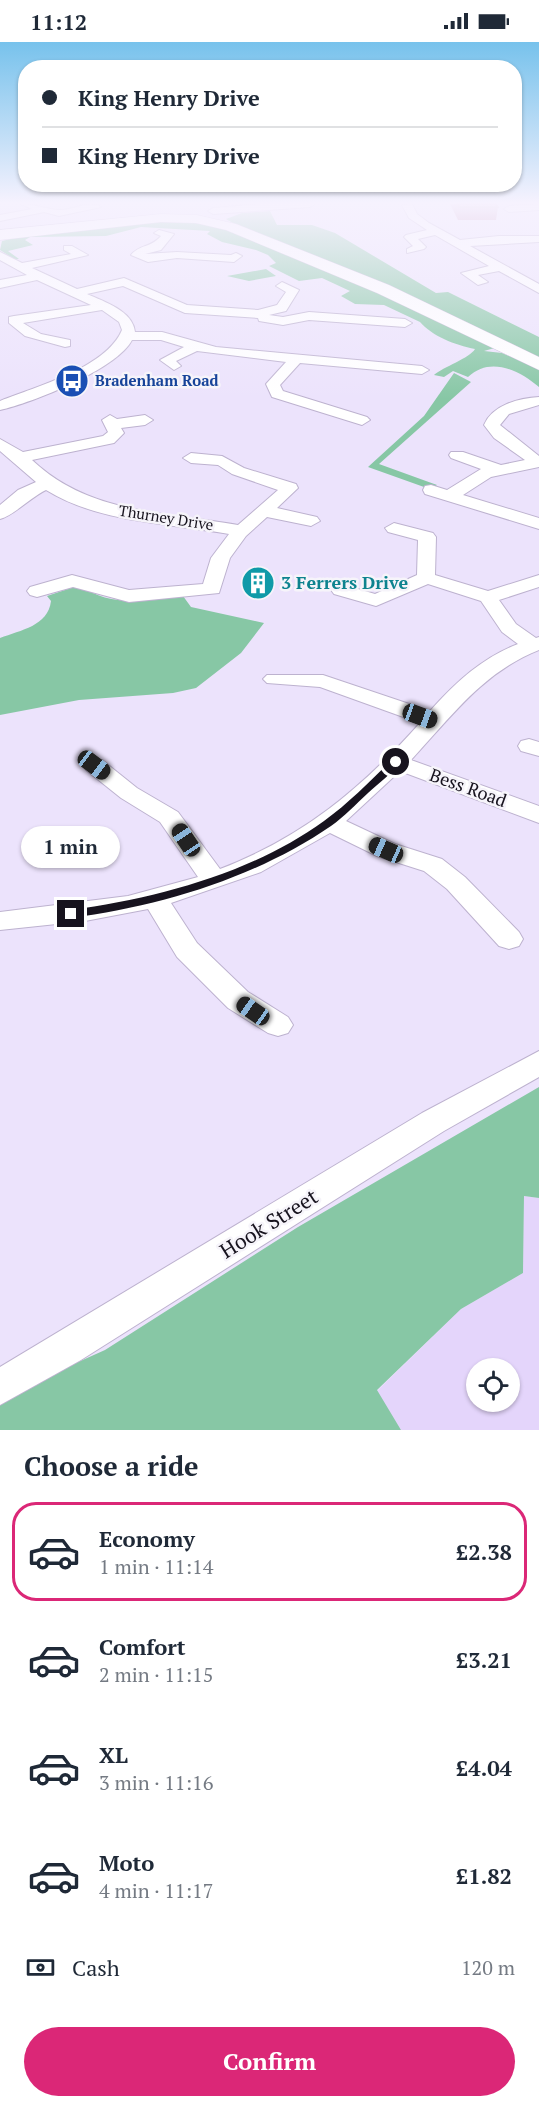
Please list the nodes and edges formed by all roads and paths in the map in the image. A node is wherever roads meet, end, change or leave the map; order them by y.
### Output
1 (23, 269) edge
2 (138, 269) edge
3 (333, 269) edge
4 (492, 269) edge
5 (506, 269) edge
6 (38, 276) junction
7 (124, 282) junction
8 (482, 282) dead end
9 (0, 284) edge
10 (293, 288) dead end
11 (539, 289) edge
12 (75, 293) junction
13 (104, 306) junction
14 (258, 314) junction
15 (14, 320) junction
16 (399, 321) dead end
17 (0, 322) edge
18 (129, 336) junction
19 (57, 345) dead end
20 (196, 347) junction
21 (296, 359) junction
22 (167, 361) dead end
23 (539, 364) edge
24 (422, 370) dead end
25 (525, 402) dead end
26 (0, 406) edge
27 (144, 420) dead end
28 (362, 420) dead end
29 (0, 444) edge
30 (457, 455) dead end
31 (21, 457) junction
32 (191, 458) dead end
33 (537, 462) edge
34 (496, 469) junction
35 (47, 483) junction
36 (431, 490) dead end
37 (448, 496) junction
38 (265, 511) junction
39 (0, 514) edge
40 (311, 521) dead end
41 (539, 524) edge
42 (394, 528) dead end
43 (243, 531) junction
44 (426, 578) junction
45 (539, 581) edge
46 (341, 590) dead end
47 (37, 591) dead end
48 (488, 597) junction
49 (536, 644) edge
50 (274, 679) dead end
51 (433, 720) junction
52 (396, 762) junction
53 (94, 765) dead end
54 (539, 815) edge
55 (329, 823) junction
56 (214, 880) junction
57 (154, 898) junction
58 (0, 921) edge
59 (509, 939) dead end
60 (278, 1025) dead end
61 (539, 1063) edge
62 (0, 1387) edge

1 - 6 street
2 - 7 street
3 - 23 main road
4 - 8 street
5 - 11 street
6 - 9 street
6 - 12 street
7 - 12 street
7 - 14 street
10 - 14 street
12 - 13 street
13 - 15 street
13 - 18 street
14 - 16 street
15 - 17 street
15 - 19 street
18 - 20 street
18 - 26 street
20 - 21 street
20 - 22 street
21 - 24 street
21 - 28 street
25 - 33 street
27 - 31 street
29 - 31 street, Thurney Drive
30 - 34 street
31 - 35 street, Thurney Drive
32 - 38 street
33 - 34 street
34 - 37 street
35 - 39 street
35 - 43 street, Thurney Drive
36 - 37 street
37 - 41 street
38 - 40 street
38 - 43 street
42 - 44 street
43 - 47 street
44 - 46 street
44 - 48 street
45 - 48 street
48 - 49 street
49 - 51 street
50 - 51 street
51 - 52 street
52 - 54 street, Bess Road
52 - 55 street
53 - 56 street
55 - 56 street
55 - 59 street
56 - 57 street
57 - 58 street
57 - 60 street
61 - 62 street, Hook Street

